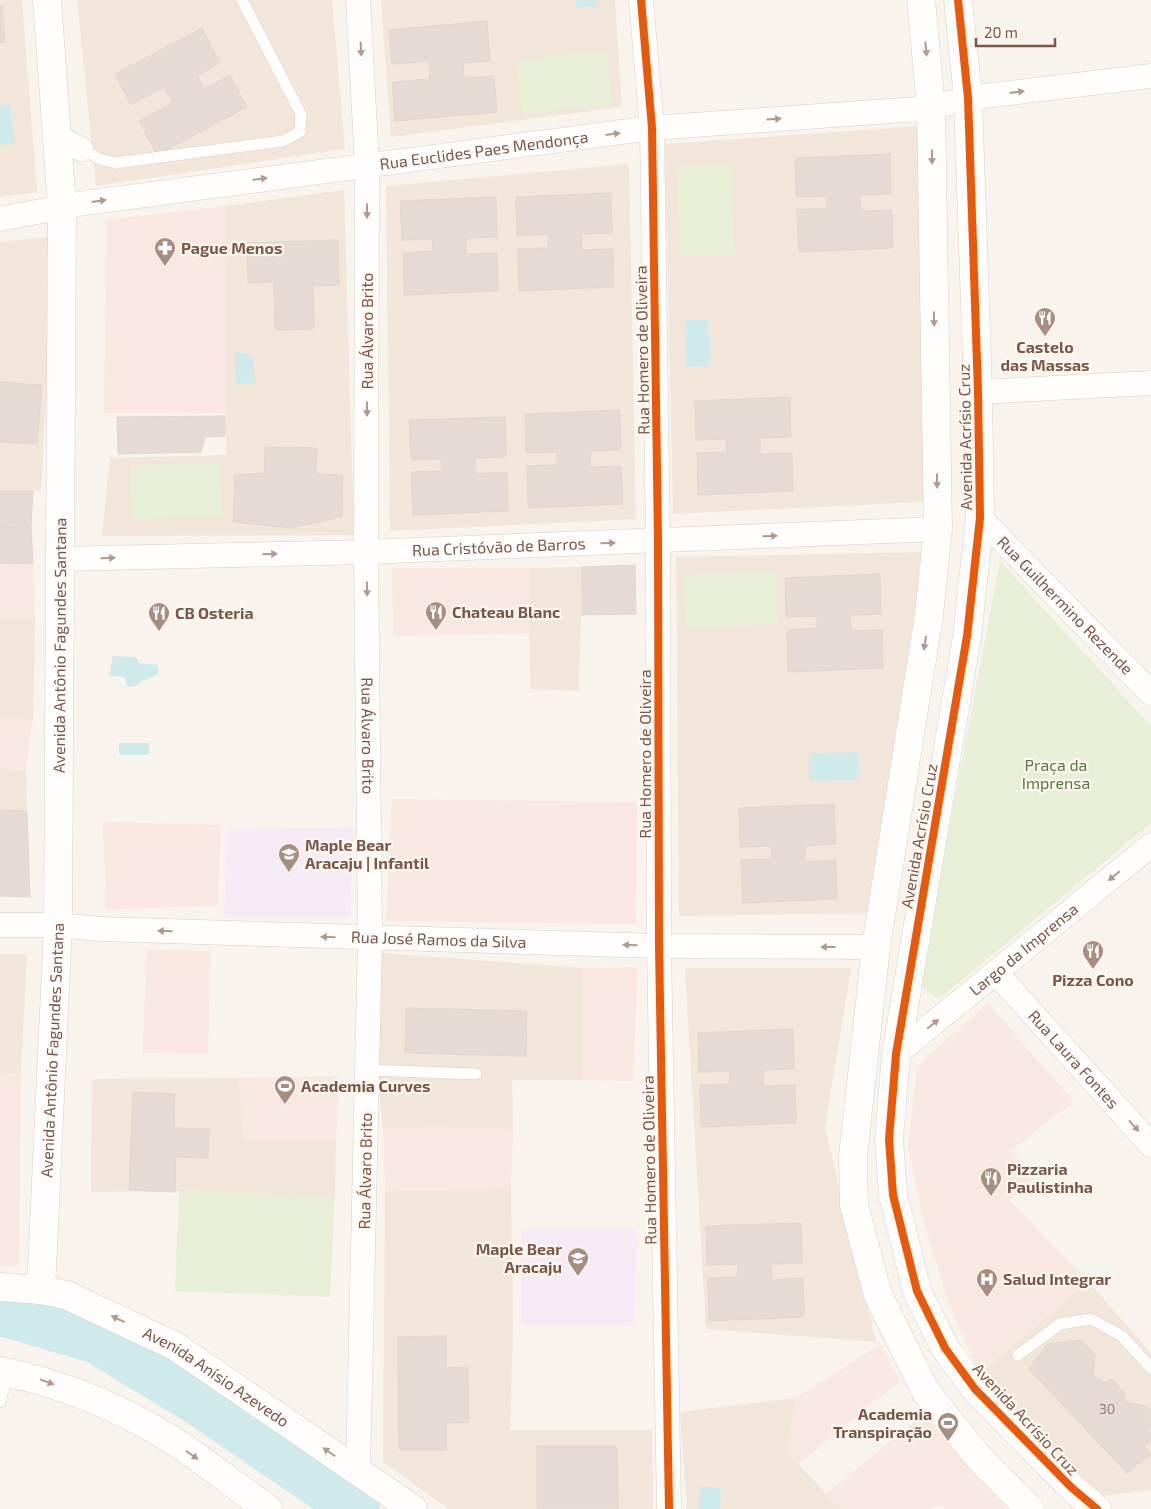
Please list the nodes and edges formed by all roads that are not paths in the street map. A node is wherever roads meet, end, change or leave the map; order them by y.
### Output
1 (47, 0) edge
2 (242, 0) edge
3 (358, 0) edge
4 (641, 0) edge
5 (921, 0) edge
6 (958, 0) edge
7 (1151, 76) edge
8 (968, 98) junction
9 (931, 108) junction
10 (652, 128) junction
11 (70, 144) junction
12 (367, 165) junction
13 (62, 208) junction
14 (0, 219) edge
15 (1151, 383) edge
16 (978, 392) junction
17 (980, 518) junction
18 (938, 529) junction
19 (658, 540) junction
20 (366, 552) junction
21 (59, 559) junction
22 (1151, 693) edge
23 (1151, 845) edge
24 (58, 924) junction
25 (0, 925) edge
26 (370, 938) junction
27 (659, 946) junction
28 (876, 947) junction
29 (996, 973) junction
30 (896, 1054) junction
31 (367, 1070) junction
32 (476, 1074) dead end
33 (1151, 1145) edge
34 (0, 1287) edge
35 (41, 1290) junction
36 (1018, 1355) dead end
37 (1151, 1368) edge
38 (4, 1371) edge
39 (0, 1402) edge
40 (358, 1472) junction
41 (268, 1509) edge
42 (413, 1509) edge
43 (670, 1509) edge
44 (1030, 1509) edge
45 (1097, 1509) edge

1 - 11 street, Avenida Antônio Fagundes Santana
2 - 11 lane
3 -> 12 street, Rua Álvaro Brito
4 - 10 street, Rua Homero de Oliveira
5 -> 9 street, Avenida Acrísio Cruz
6 - 8 street, Avenida Acrísio Cruz
8 -> 7 street, Rua Euclides Paes Mendonça
8 - 9 street, Rua Euclides Paes Mendonça
8 - 16 street, Avenida Acrísio Cruz
10 -> 9 street, Rua Euclides Paes Mendonça
9 -> 18 street, Avenida Acrísio Cruz
12 -> 10 street, Rua Euclides Paes Mendonça
10 - 19 street, Rua Homero de Oliveira
11 - 13 street, Avenida Antônio Fagundes Santana
13 -> 12 street, Rua Euclides Paes Mendonça
12 -> 20 street, Rua Álvaro Brito
13 - 14 street, Rua Euclides Paes Mendonça
13 - 21 street, Avenida Antônio Fagundes Santana
15 - 16 street
16 - 17 street, Avenida Acrísio Cruz
17 - 22 street, Rua Guilhermino Rezende
17 - 30 street, Avenida Acrísio Cruz
19 -> 18 street, Rua Cristóvão de Barros
18 -> 28 street, Avenida Acrísio Cruz
20 -> 19 street, Rua Cristóvão de Barros
19 - 27 street, Rua Homero de Oliveira
21 -> 20 street, Rua Cristóvão de Barros
20 -> 26 street, Rua Álvaro Brito
21 - 24 street, Avenida Antônio Fagundes Santana
23 -> 29 street, Largo da Imprensa
24 - 25 street, Rua José Ramos da Silva
26 -> 24 street, Rua José Ramos da Silva
24 - 35 street, Avenida Antônio Fagundes Santana
27 -> 26 street, Rua José Ramos da Silva
26 - 31 street, Rua Álvaro Brito
28 -> 27 street, Rua José Ramos da Silva
27 - 43 street, Rua Homero de Oliveira
28 - 44 street, Avenida Acrísio Cruz
30 -> 29 street, Largo da Imprensa
29 -> 33 street, Rua Laura Fontes
30 - 45 street, Avenida Acrísio Cruz
31 - 32 lane
31 - 40 street, Rua Álvaro Brito
34 - 35 street, Avenida Anísio Azevedo
40 -> 35 street, Avenida Anísio Azevedo
36 - 37 lane
38 - 39 lane
38 -> 41 street
40 - 42 street, Avenida Anísio Azevedo

